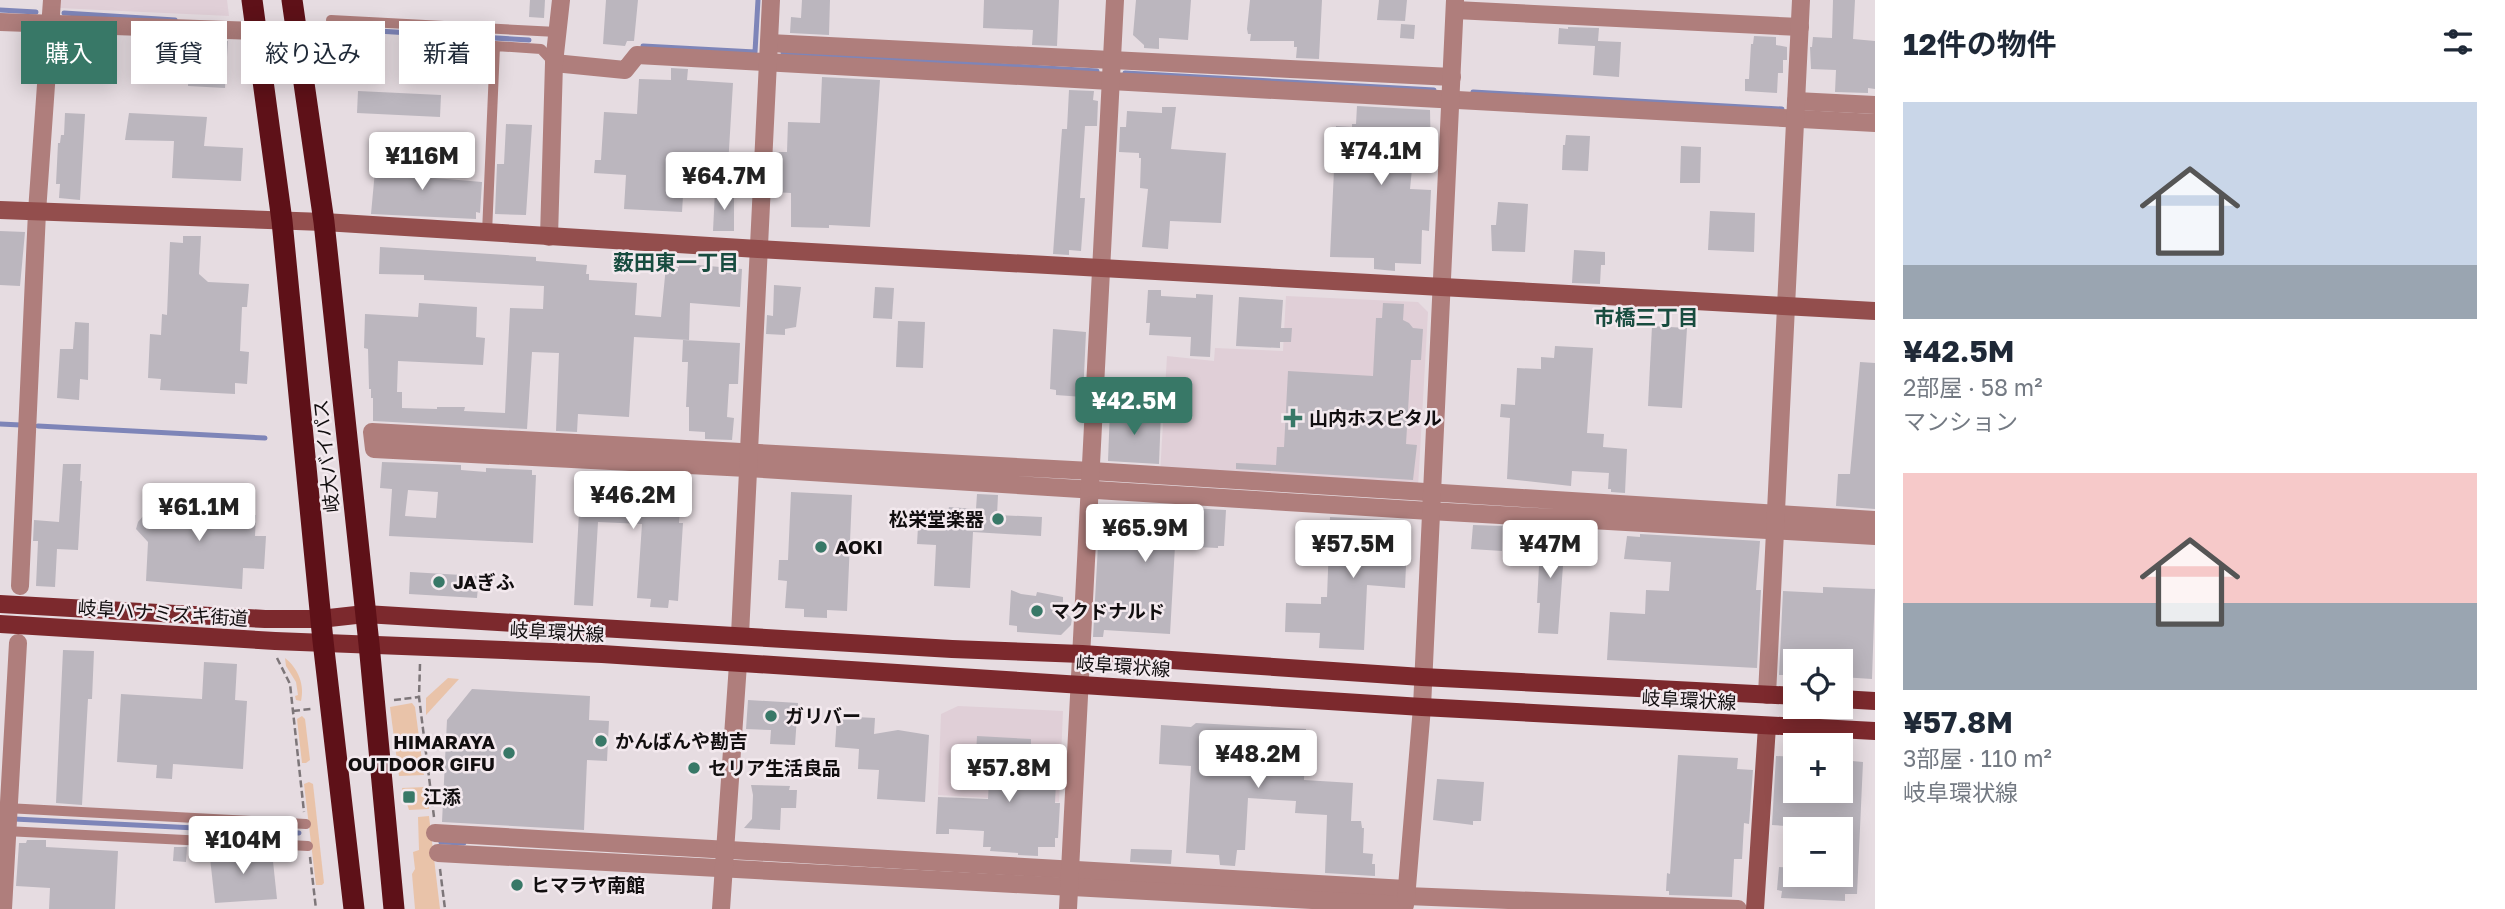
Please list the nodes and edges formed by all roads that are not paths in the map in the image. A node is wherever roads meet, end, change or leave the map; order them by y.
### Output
1 (52, 0) edge
2 (252, 0) edge
3 (292, 0) edge
4 (561, 0) edge
5 (771, 0) edge
6 (1115, 0) edge
7 (1801, 0) edge
8 (1455, 5) edge
9 (331, 20) dead end
10 (51, 21) edge
11 (255, 21) edge
12 (0, 22) edge
13 (21, 23) edge
14 (117, 27) edge
15 (1800, 27) junction
16 (241, 31) edge
17 (556, 33) junction
18 (769, 43) junction
19 (1112, 61) junction
20 (768, 62) junction
21 (554, 63) junction
22 (1452, 78) junction
23 (1111, 80) junction
24 (47, 84) edge
25 (263, 84) edge
26 (1451, 99) junction
27 (1875, 105) edge
28 (1795, 110) junction
29 (1875, 123) edge
30 (0, 210) edge
31 (37, 212) junction
32 (282, 221) junction
33 (324, 222) junction
34 (487, 233) junction
35 (549, 237) junction
36 (758, 249) junction
37 (1101, 267) junction
38 (1440, 286) junction
39 (1786, 306) junction
40 (1875, 312) edge
41 (748, 460) junction
42 (1091, 480) junction
43 (1431, 503) junction
44 (1875, 520) edge
45 (1775, 523) junction
46 (1875, 537) edge
47 (20, 586) dead end
48 (0, 604) edge
49 (365, 614) junction
50 (320, 619) junction
51 (0, 624) edge
52 (740, 635) junction
53 (323, 641) junction
54 (18, 643) dead end
55 (369, 644) junction
56 (1082, 654) junction
57 (738, 664) junction
58 (1422, 677) junction
59 (1080, 684) junction
60 (1767, 695) junction
61 (1783, 696) edge
62 (1853, 700) edge
63 (1875, 701) edge
64 (1422, 707) junction
65 (1767, 726) junction
66 (1875, 731) edge
67 (4, 808) edge
68 (306, 824) road end
69 (3, 831) edge
70 (436, 832) road end
71 (308, 846) road end
72 (725, 849) junction
73 (438, 853) road end
74 (724, 868) junction
75 (1070, 878) junction
76 (1406, 900) edge
77 (2, 909) edge
78 (354, 909) edge
79 (394, 909) edge
80 (721, 909) edge
81 (1068, 909) edge
82 (1738, 909) edge
83 (1755, 909) edge

1 - 10 street
2 - 11 highway, 岐大バイパス
3 - 33 highway, 岐大バイパス
4 - 17 street
5 - 18 street
6 - 19 street
7 - 15 street
8 - 15 street
8 - 22 street
9 - 17 lane
12 - 13 street
14 - 16 street
15 - 28 street
17 - 21 street
18 - 19 street
18 - 20 street
19 - 22 street
19 - 23 street
20 - 21 street
20 - 23 street
20 - 36 street
21 - 34 lane
21 - 35 street
22 - 26 street
23 - 26 street
23 - 37 street
24 - 31 street
25 - 32 highway, 岐大バイパス
26 - 28 street
26 - 38 street
27 - 28 street
28 - 29 street
28 - 39 street
30 - 31 street
31 - 32 street
31 - 47 street
32 - 33 street
32 - 50 highway, 岐大バイパス
33 - 34 street
33 - 49 highway, 岐大バイパス
34 - 35 street
35 - 36 street
36 - 37 street
36 - 41 street
37 - 38 street
37 - 42 street
38 - 39 street
38 - 43 street
39 - 40 street
39 - 45 street
41 - 41 street
41 - 42 street
41 - 52 street
42 - 43 street
42 - 56 street
43 - 45 street
43 - 58 street
44 - 45 street
45 - 46 street
45 - 60 street
48 - 50 main road, 岐阜ハナミズキ街道
49 - 50 main road, 岐阜ハナミズキ街道
49 - 52 main road, 岐阜環状線
49 - 55 highway, 岐大バイパス
50 - 53 highway, 岐大バイパス
51 - 53 main road, 岐阜ハナミズキ街道
52 - 56 main road, 岐阜環状線
53 - 55 main road, 岐阜ハナミズキ街道
53 - 78 highway, 岐大バイパス
54 - 67 street
55 - 57 main road, 岐阜環状線
55 - 79 highway, 岐大バイパス
56 - 58 main road, 岐阜環状線
56 - 59 street
57 - 59 main road, 岐阜環状線
57 - 72 street
58 - 60 main road, 岐阜環状線
58 - 64 street
59 - 64 main road, 岐阜環状線
59 - 75 street
60 - 61 main road, 岐阜環状線
62 - 63 main road
64 - 65 main road, 岐阜環状線
64 - 76 street
65 - 66 main road, 岐阜環状線
65 - 83 street
67 - 68 lane
67 - 69 street
69 - 71 lane
69 - 77 street
70 - 72 street
72 - 74 street
72 - 75 street
73 - 74 street
74 - 75 street
74 - 80 street
75 - 76 street
75 - 81 street
76 - 82 street

